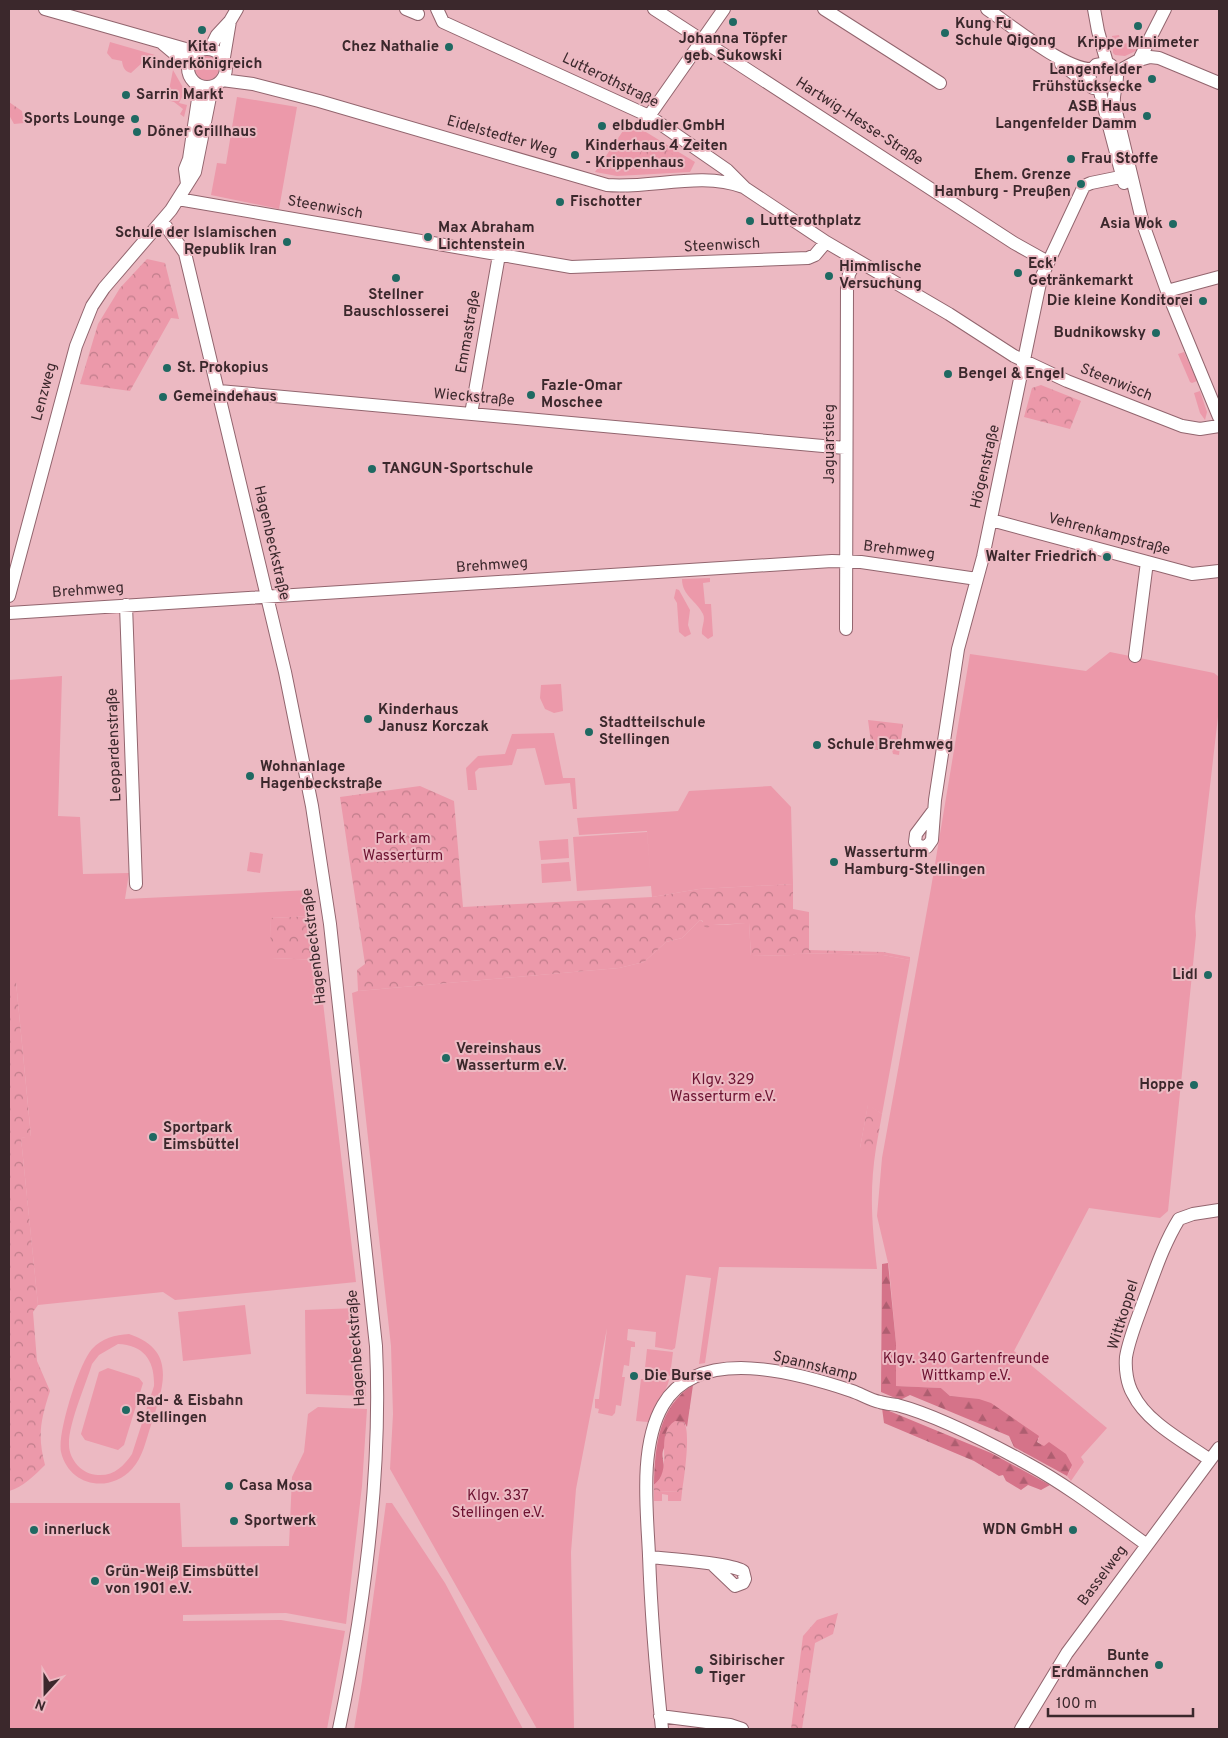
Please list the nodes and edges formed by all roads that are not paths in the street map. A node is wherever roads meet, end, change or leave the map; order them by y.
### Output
1 (46, 9) edge
2 (237, 9) edge
3 (406, 9) edge
4 (437, 9) edge
5 (654, 9) edge
6 (724, 9) edge
7 (824, 9) edge
8 (987, 9) edge
9 (1094, 9) edge
10 (1165, 9) edge
11 (418, 14) dead end
12 (230, 21) junction
13 (157, 40) junction
14 (702, 40) junction
15 (210, 48) junction
16 (196, 52) junction
17 (1051, 53) junction
18 (224, 57) junction
19 (1138, 60) junction
20 (188, 65) junction
21 (1103, 67) junction
22 (215, 81) junction
23 (940, 82) dead end
24 (1219, 83) edge
25 (1095, 88) junction
26 (1113, 88) junction
27 (649, 116) junction
28 (1126, 176) junction
29 (745, 188) junction
30 (178, 199) junction
31 (162, 221) junction
32 (826, 242) junction
33 (499, 255) junction
34 (856, 260) junction
35 (1048, 262) junction
36 (1219, 278) edge
37 (1167, 291) junction
38 (1023, 361) junction
39 (219, 391) junction
40 (471, 414) junction
41 (1219, 416) edge
42 (1219, 426) edge
43 (845, 448) junction
44 (991, 520) junction
45 (844, 561) junction
46 (1147, 562) junction
47 (1219, 571) edge
48 (977, 579) junction
49 (9, 596) edge
50 (268, 597) junction
51 (126, 605) junction
52 (9, 613) edge
53 (846, 629) dead end
54 (1135, 656) dead end
55 (934, 810) dead end
56 (136, 884) dead end
57 (1219, 1210) edge
58 (1219, 1448) edge
59 (1210, 1460) junction
60 (1147, 1546) junction
61 (649, 1557) junction
62 (713, 1565) dead end
63 (660, 1716) junction
64 (716, 1726) edge
65 (339, 1729) edge
66 (662, 1729) edge
67 (742, 1729) edge
68 (1021, 1729) edge

1 - 13 street
2 - 12 street
3 - 11 street
4 - 27 street, Lutterothstraße
5 - 14 street, Hartwig-Hesse-Straße
6 - 14 street
7 - 23 street
8 - 17 street
9 - 21 street
10 - 19 street
12 - 15 street
12 - 18 street
13 - 16 street
13 - 20 street
14 - 27 street
14 - 35 street, Hartwig-Hesse-Straße
15 - 16 street
15 - 18 street
16 - 20 street
17 - 21 street
17 - 25 street
18 - 22 street
19 - 21 street
19 - 24 street
20 - 22 street
21 - 25 street
21 - 26 street
22 - 29 street, Eidelstedter Weg
22 - 30 street
25 - 26 street
25 - 28 street
26 - 28 street
27 - 29 street, Lutterothstraße
28 - 35 street, Högenstraße
28 - 37 street
29 - 32 street, Lutterothstraße
30 - 31 street
30 - 33 street, Steenwisch
31 - 39 street, Hagenbeckstraße
31 - 49 street, Lenzweg
32 - 33 street, Steenwisch
32 - 34 street, Steenwisch
33 - 40 street, Emmastraße
34 - 38 street, Steenwisch
34 - 43 street, Jaguarstieg
35 - 38 street, Högenstraße
36 - 37 street
37 - 41 street
38 - 42 street, Steenwisch
38 - 44 street, Högenstraße
39 - 40 street, Wieckstraße
39 - 50 street, Hagenbeckstraße
40 - 43 street, Wieckstraße
43 - 45 street, Jaguarstieg
44 - 46 street, Vehrenkampstraße
44 - 48 street, Högenstraße
45 - 48 street, Brehmweg
45 - 50 street, Brehmweg
45 - 53 street, Jaguarstieg
46 - 47 street, Vehrenkampstraße
46 - 54 street
48 - 55 street, Högenstraße
50 - 51 street, Brehmweg
50 - 65 street, Hagenbeckstraße
51 - 52 street, Brehmweg
51 - 56 street, Leopardenstraße
57 - 59 street, Wittkoppel
58 - 59 street, Basselweg
59 - 60 street, Basselweg
60 - 61 street, Spannskamp
60 - 68 street, Basselweg
61 - 62 street
61 - 63 street, Spannskamp
63 - 64 street
63 - 66 street, Spannskamp
64 - 67 street

